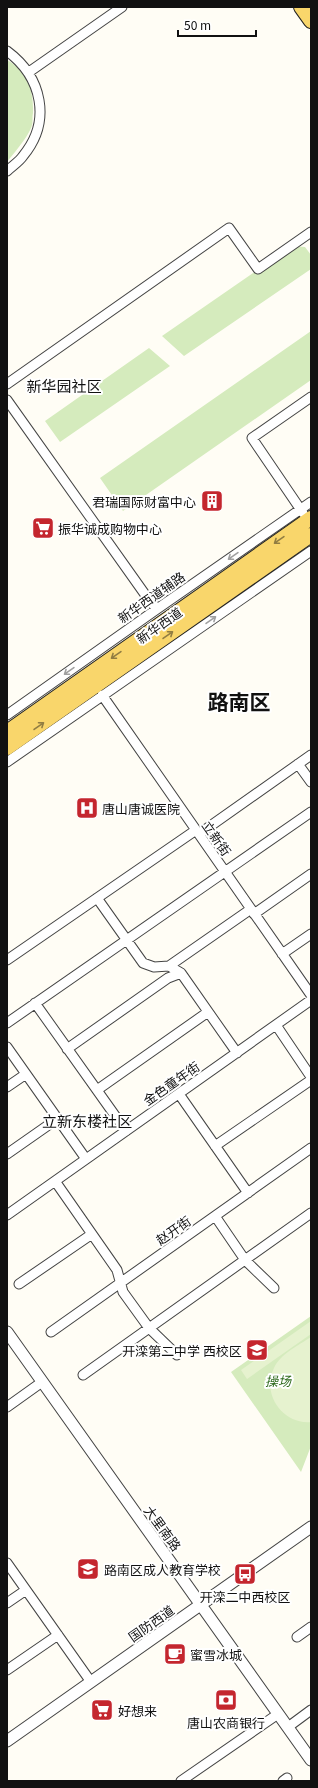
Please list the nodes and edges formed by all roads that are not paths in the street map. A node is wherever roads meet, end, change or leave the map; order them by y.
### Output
1 (122, 7) edge
2 (302, 7) edge
3 (311, 21) edge
4 (7, 51) edge
5 (29, 72) junction
6 (7, 171) edge
7 (310, 236) edge
8 (7, 384) edge
9 (311, 397) edge
10 (7, 400) edge
11 (10, 412) edge
12 (311, 502) edge
13 (307, 516) edge
14 (311, 535) edge
15 (311, 551) edge
16 (157, 609) junction
17 (102, 695) junction
18 (7, 716) edge
19 (7, 732) edge
20 (7, 748) edge
21 (311, 755) edge
22 (7, 762) edge
23 (298, 764) junction
24 (311, 782) edge
25 (311, 812) edge
26 (197, 832) junction
27 (225, 871) junction
28 (311, 874) edge
29 (97, 898) junction
30 (252, 911) junction
31 (311, 934) edge
32 (127, 940) junction
33 (282, 954) junction
34 (7, 960) edge
35 (169, 966) junction
36 (180, 973) junction
37 (311, 996) edge
38 (311, 1000) edge
39 (35, 1003) junction
40 (208, 1012) junction
41 (7, 1023) edge
42 (276, 1026) junction
43 (7, 1047) edge
44 (67, 1049) junction
45 (237, 1053) junction
46 (26, 1074) junction
47 (311, 1077) edge
48 (311, 1080) edge
49 (7, 1087) edge
50 (97, 1090) junction
51 (179, 1094) junction
52 (57, 1118) junction
53 (126, 1131) junction
54 (215, 1146) junction
55 (311, 1148) edge
56 (7, 1154) edge
57 (86, 1159) junction
58 (55, 1181) junction
59 (248, 1193) junction
60 (311, 1213) edge
61 (7, 1215) edge
62 (215, 1216) junction
63 (92, 1234) junction
64 (245, 1260) junction
65 (120, 1283) junction
66 (19, 1284) dead end
67 (274, 1288) dead end
68 (149, 1328) junction
69 (7, 1332) edge
70 (51, 1332) dead end
71 (177, 1355) dead end
72 (83, 1375) dead end
73 (42, 1382) junction
74 (7, 1407) edge
75 (311, 1527) edge
76 (7, 1563) edge
77 (26, 1590) junction
78 (7, 1603) edge
79 (201, 1605) junction
80 (311, 1627) edge
81 (58, 1635) junction
82 (297, 1636) dead end
83 (7, 1670) edge
84 (91, 1682) junction
85 (311, 1710) edge
86 (278, 1714) junction
87 (288, 1727) junction
88 (7, 1741) edge
89 (311, 1760) edge
90 (181, 1781) edge

1 - 5 street
2 - 3 main road
4 - 5 street
5 - 6 street
7 - 8 street
9 - 13 street
10 - 11 street
11 - 16 street
12 - 13 street, 新华西道辅路
13 -> 16 street, 新华西道辅路
13 -> 19 main road, 新华西道
20 -> 14 main road, 新华西道
17 -> 15 street
16 -> 18 street, 新华西道辅路
17 - 22 street
17 - 26 street, 立新街
21 - 23 street
23 - 24 street
23 - 26 street
25 - 27 street
26 - 27 street, 立新街
26 - 29 street
27 - 30 street, 立新街
27 - 32 street
28 - 30 street
29 - 32 street
29 - 34 street
30 - 33 street, 立新街
30 - 35 street
31 - 33 street
32 - 35 street
32 - 39 street
33 - 37 street, 立新街
35 - 36 street
36 - 40 street
36 - 44 street
38 - 42 street, 金色童年街
39 - 41 street
39 - 44 street
40 - 45 street
40 - 50 street
42 - 45 street, 金色童年街
42 - 47 street
43 - 46 street
44 - 50 street
45 - 51 street, 金色童年街
46 - 49 street
46 - 52 street
48 - 54 street
50 - 53 street
51 - 53 street, 金色童年街
51 - 54 street
52 - 56 street
52 - 57 street
53 - 57 street, 金色童年街
54 - 59 street
55 - 59 street, 赵开街
57 - 58 street, 金色童年街
58 - 61 street, 金色童年街
58 - 63 street
59 - 62 street, 赵开街
60 - 64 street
62 - 64 street
62 - 65 street, 赵开街
63 - 65 street
63 - 66 street
64 - 67 street
64 - 68 street
65 - 68 street
65 - 70 street, 赵开街
68 - 71 street
68 - 72 street
69 - 73 street, 大里南路
73 - 74 street
73 - 79 street, 大里南路
75 - 79 street, 国防西道
76 - 77 street
77 - 78 street
77 - 81 street
79 - 84 street, 国防西道
79 - 86 street, 大里南路
80 - 82 street
81 - 83 street
81 - 84 street
84 - 88 street, 国防西道
85 - 87 street
86 - 87 street, 大里南路
86 - 90 street
87 - 89 street, 大里南路

